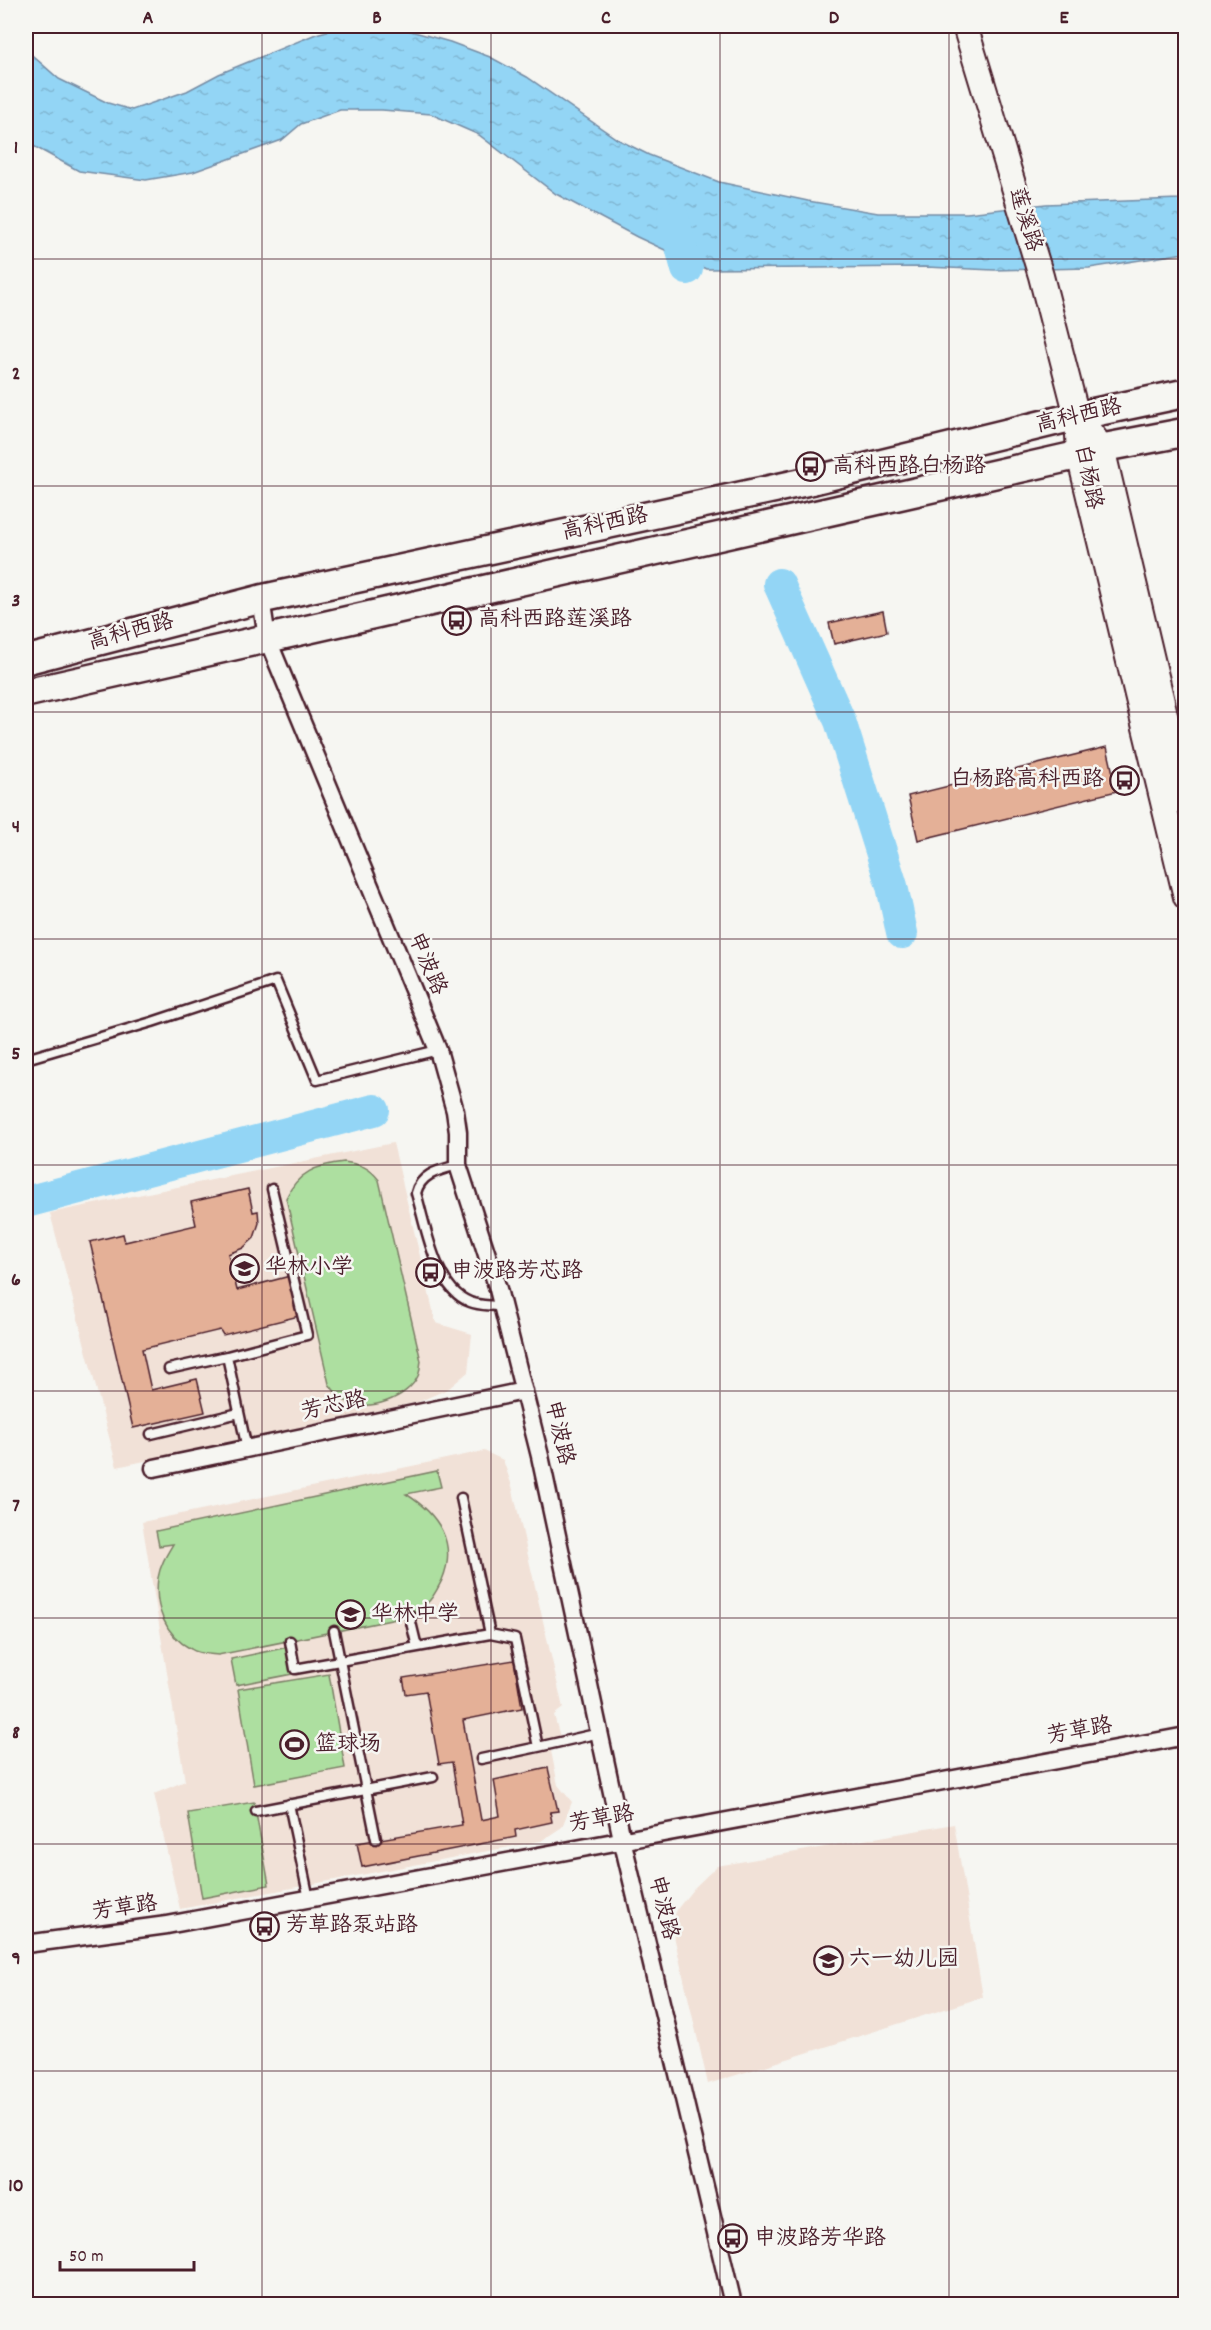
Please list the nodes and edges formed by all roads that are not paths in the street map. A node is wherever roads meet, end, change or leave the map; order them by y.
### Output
1 (965, 26) edge
2 (1185, 393) edge
3 (1077, 416) junction
4 (1185, 432) edge
5 (1091, 452) junction
6 (261, 599) junction
7 (267, 638) junction
8 (26, 660) edge
9 (26, 693) edge
10 (1185, 803) edge
11 (1185, 897) edge
12 (438, 1050) junction
13 (26, 1059) edge
14 (458, 1165) junction
15 (273, 1190) dead end
16 (502, 1307) junction
17 (227, 1356) junction
18 (169, 1369) dead end
19 (524, 1391) junction
20 (239, 1413) junction
21 (151, 1434) dead end
22 (247, 1449) junction
23 (153, 1468) dead end
24 (461, 1498) dead end
25 (409, 1614) dead end
26 (334, 1631) dead end
27 (490, 1634) junction
28 (290, 1641) dead end
29 (417, 1647) junction
30 (340, 1661) junction
31 (600, 1733) junction
32 (1185, 1736) edge
33 (538, 1747) junction
34 (481, 1759) dead end
35 (433, 1777) dead end
36 (366, 1788) junction
37 (289, 1804) junction
38 (256, 1811) dead end
39 (376, 1839) dead end
40 (622, 1839) junction
41 (309, 1900) junction
42 (26, 1944) edge
43 (733, 2304) edge

1 - 3 main road, 莲溪路
2 - 3 main road, 高科西路
3 - 5 main road, 白杨路
3 - 6 main road, 高科西路
4 - 5 main road, 高科西路
5 - 7 main road, 高科西路
5 - 10 main road, 白杨路
5 - 11 main road, 白杨路
6 - 7 street, 申波路
6 - 8 main road, 高科西路
7 - 9 main road, 高科西路
7 - 12 street, 申波路
12 - 13 lane
12 - 14 street, 申波路
14 - 16 street, 申波路
14 - 16 lane
15 - 17 lane
16 - 19 street, 申波路
17 - 18 lane
17 - 20 lane
19 - 22 street, 芳芯路
19 - 31 street, 申波路
20 - 21 lane
20 - 22 lane
22 - 23 street, 芳芯路
24 - 27 lane
25 - 29 lane
26 - 30 lane
27 - 29 lane
27 - 33 lane
28 - 30 lane
29 - 30 lane
30 - 36 lane
31 - 33 lane
31 - 40 street, 申波路
32 - 40 street, 芳草路
33 - 34 lane
35 - 36 lane
36 - 37 lane
36 - 39 lane
37 - 38 lane
37 - 41 lane
40 - 41 street, 芳草路
40 - 43 street, 申波路
41 - 42 street, 芳草路

